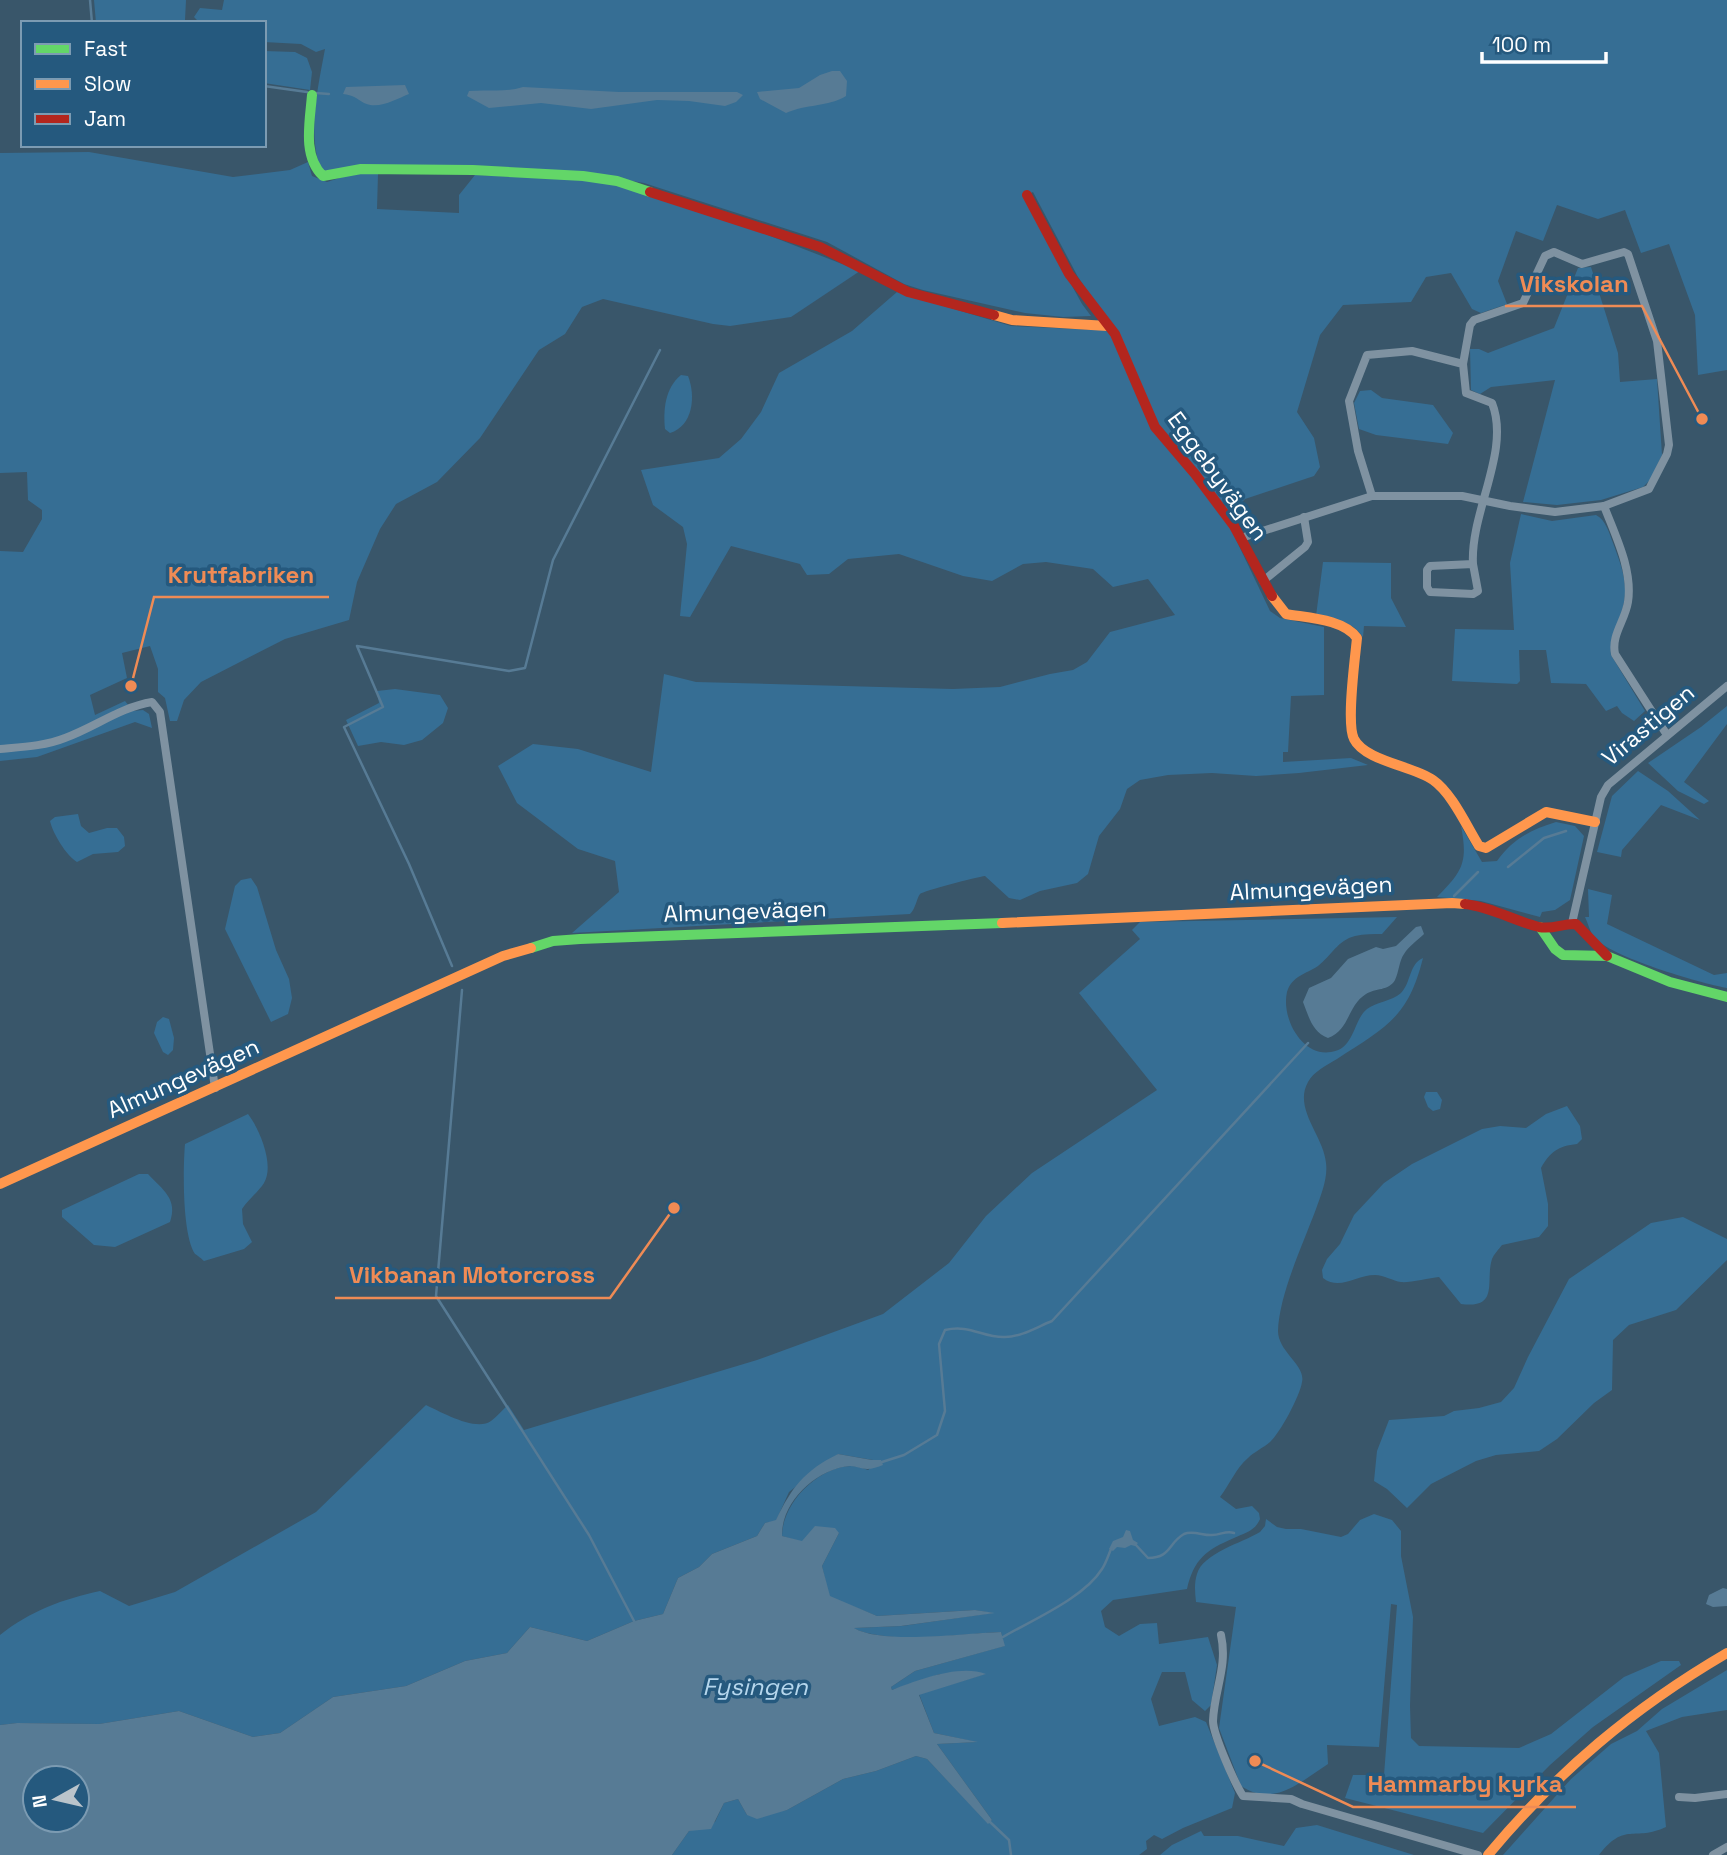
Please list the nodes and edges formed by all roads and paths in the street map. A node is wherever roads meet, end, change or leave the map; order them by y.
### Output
1 (312, 95) dead end
2 (1027, 195) dead end
3 (1107, 326) junction
4 (1463, 364) junction
5 (1372, 496) junction
6 (1482, 501) junction
7 (1604, 506) junction
8 (1304, 517) junction
9 (1241, 538) junction
10 (1473, 564) junction
11 (1263, 581) junction
12 (1727, 687) edge
13 (1667, 735) junction
14 (0, 750) edge
15 (1595, 822) junction
16 (1572, 923) junction
17 (1540, 927) junction
18 (1557, 928) junction
19 (1587, 936) junction
20 (1553, 944) junction
21 (1579, 954) junction
22 (1607, 956) junction
23 (1727, 997) edge
24 (215, 1087) junction
25 (0, 1184) edge
26 (1221, 1635) dead end
27 (1727, 1653) edge
28 (1727, 1794) edge
29 (1679, 1797) dead end
30 (1727, 1847) edge
31 (1478, 1855) edge
32 (1488, 1855) edge
33 (1713, 1855) edge

1 - 3 street
2 - 3 street, Eggebyvägen
3 - 9 street, Eggebyvägen
4 - 5 street
4 - 6 street
4 - 7 street
5 - 6 street
5 - 8 street
6 - 7 street
6 - 10 street
7 - 13 street
8 - 9 street
8 - 11 street
9 - 11 street, Eggebyvägen
10 - 10 street
11 - 15 street, Eggebyvägen
12 - 13 street, Virastigen
13 - 15 street, Virastigen
14 - 24 street
15 - 16 street, Virastigen
16 - 18 street, Almungevägen
16 - 19 street
17 - 18 street, Almungevägen
17 - 20 street
17 - 24 street, Almungevägen
18 - 20 street
19 - 21 street
19 - 22 street
20 - 21 street
21 - 22 street
22 - 23 street
24 - 25 street, Almungevägen
26 - 31 street
27 - 32 street
28 - 29 street
30 - 33 street

